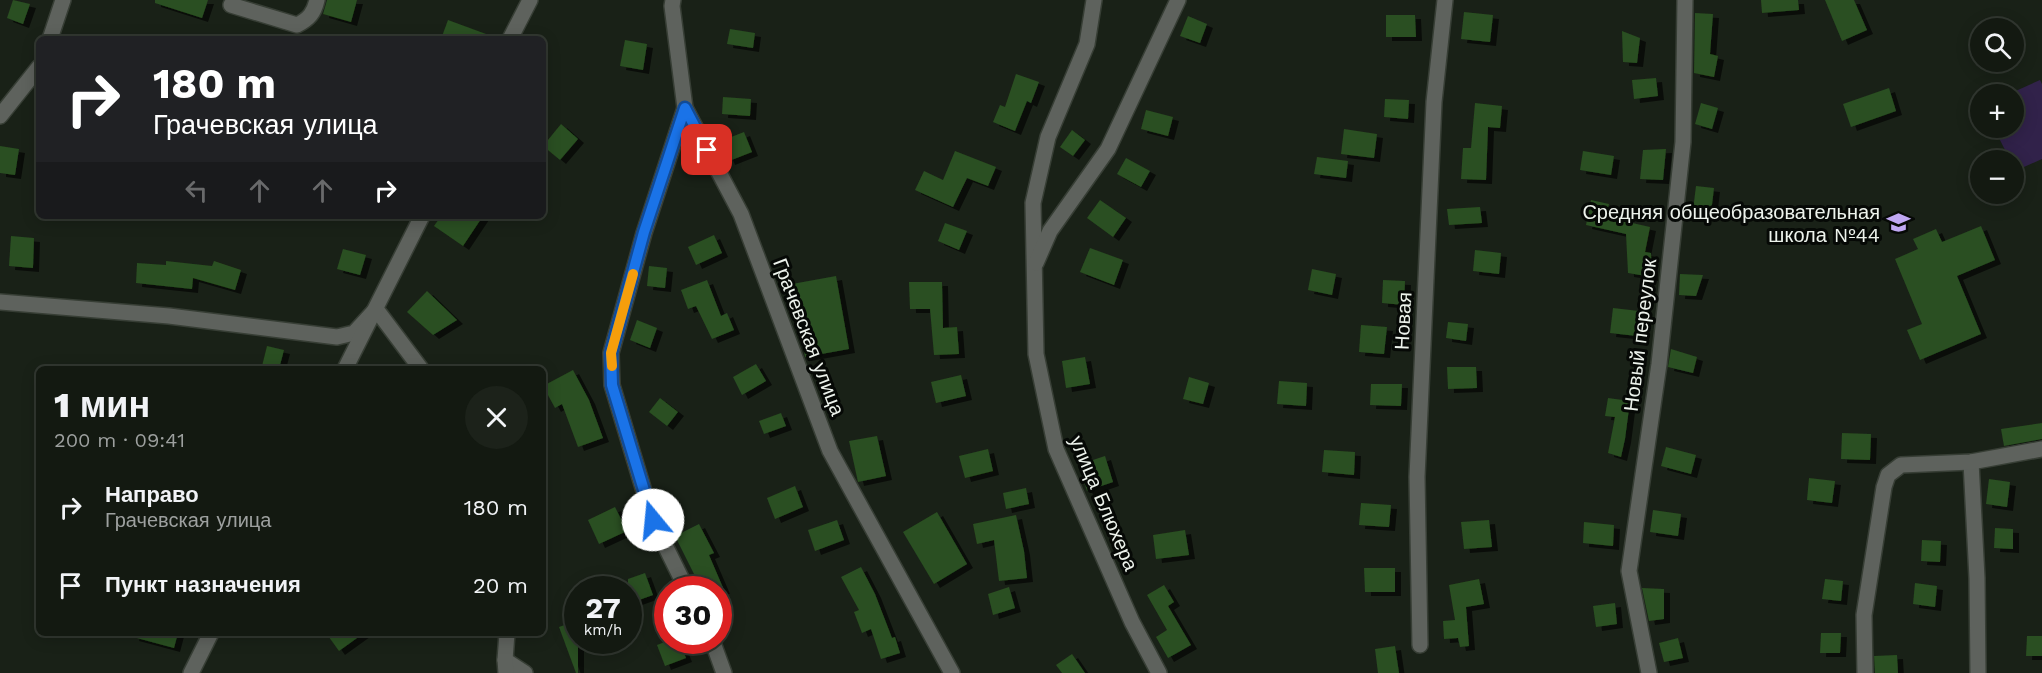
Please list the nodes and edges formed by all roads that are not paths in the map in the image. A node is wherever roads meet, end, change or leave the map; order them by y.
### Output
1 (63, 0) edge
2 (317, 0) edge
3 (530, 0) edge
4 (673, 0) edge
5 (1094, 0) edge
6 (1178, 0) edge
7 (1444, 0) edge
8 (1685, 0) edge
9 (231, 5) dead end
10 (51, 36) edge
11 (512, 36) edge
12 (36, 71) edge
13 (685, 108) junction
14 (0, 116) edge
15 (421, 219) edge
16 (1033, 269) junction
17 (0, 302) edge
18 (376, 309) junction
19 (347, 366) edge
20 (419, 366) edge
21 (2042, 449) edge
22 (1971, 462) junction
23 (680, 576) edge
24 (210, 636) edge
25 (507, 636) edge
26 (1420, 645) dead end
27 (717, 654) edge
28 (506, 667) edge
29 (191, 673) edge
30 (525, 673) edge
31 (724, 673) edge
32 (952, 673) edge
33 (1159, 673) edge
34 (1649, 673) edge
35 (1865, 673) edge
36 (1978, 673) edge

1 - 10 street
2 - 9 street
3 - 11 street
4 - 13 street, Грачевская улица
5 - 16 street, улица Блюхера
6 - 16 street, улица Блюхера
7 - 26 street, Новая
8 - 34 street, Новый переулок
12 - 14 street
13 - 23 street
13 - 32 street, Грачевская улица
15 - 18 street
16 - 33 street, улица Блюхера
17 - 18 street
18 - 19 street
18 - 20 street
21 - 22 street
22 - 35 street
22 - 36 street
24 - 29 street
25 - 28 street
27 - 31 street
28 - 30 street

